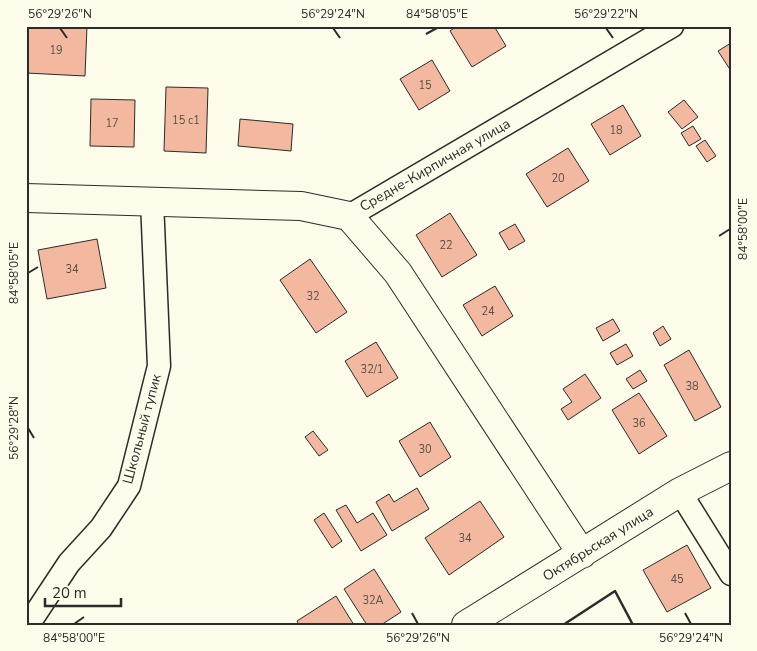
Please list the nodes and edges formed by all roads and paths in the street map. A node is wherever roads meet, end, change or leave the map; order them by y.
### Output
1 (672, 26) edge
2 (26, 198) edge
3 (152, 201) junction
4 (349, 216) junction
5 (731, 466) edge
6 (680, 492) junction
7 (582, 554) junction
8 (731, 574) edge
9 (28, 625) edge
10 (466, 625) edge

1 - 4 street, Средне-Кирпичная улица
2 - 3 street, Средне-Кирпичная улица
3 - 4 street, Средне-Кирпичная улица
3 - 9 street, Школьный тупик
4 - 7 street
5 - 6 street, Октябрьская улица
6 - 7 street, Октябрьская улица
6 - 8 street
7 - 10 street, Октябрьская улица

